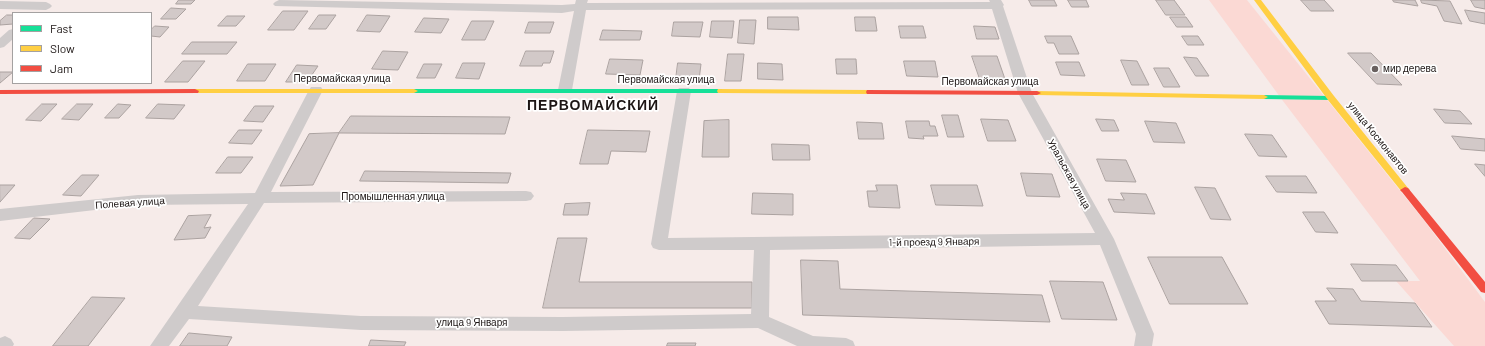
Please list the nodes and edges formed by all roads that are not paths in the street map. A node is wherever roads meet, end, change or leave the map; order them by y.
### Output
1 (1257, 0) edge
2 (280, 2) edge
3 (996, 3) edge
4 (581, 4) edge
5 (0, 6) edge
6 (45, 6) edge
7 (12, 34) edge
8 (0, 44) edge
9 (316, 90) junction
10 (565, 90) junction
11 (684, 91) junction
12 (0, 92) edge
13 (1025, 93) junction
14 (1331, 98) junction
15 (526, 196) dead end
16 (260, 198) junction
17 (0, 215) edge
18 (1106, 239) junction
19 (762, 244) junction
20 (1485, 288) edge
21 (184, 312) junction
22 (760, 321) junction
23 (159, 346) edge
24 (846, 346) edge
25 (1143, 346) edge

1 - 14 street, улица Космонавтов
2 - 4 street
3 - 4 street
3 - 13 street, Уральская улица
4 - 10 street
5 - 6 street
7 - 8 street
9 - 10 street, Первомайская улица
9 - 12 street, Первомайская улица
9 - 16 street
10 - 11 street, Первомайская улица
11 - 13 street, Первомайская улица
11 - 19 street
13 - 14 street, Первомайская улица
13 - 18 street, Уральская улица
14 - 20 street, улица Космонавтов
15 - 16 street, Промышленная улица
16 - 17 street, Полевая улица
16 - 21 street
18 - 19 street, 1-й проезд 9 Января
18 - 25 street, Уральская улица
19 - 22 street
21 - 22 street, улица 9 Января
21 - 23 street
22 - 24 street, улица 9 Января

